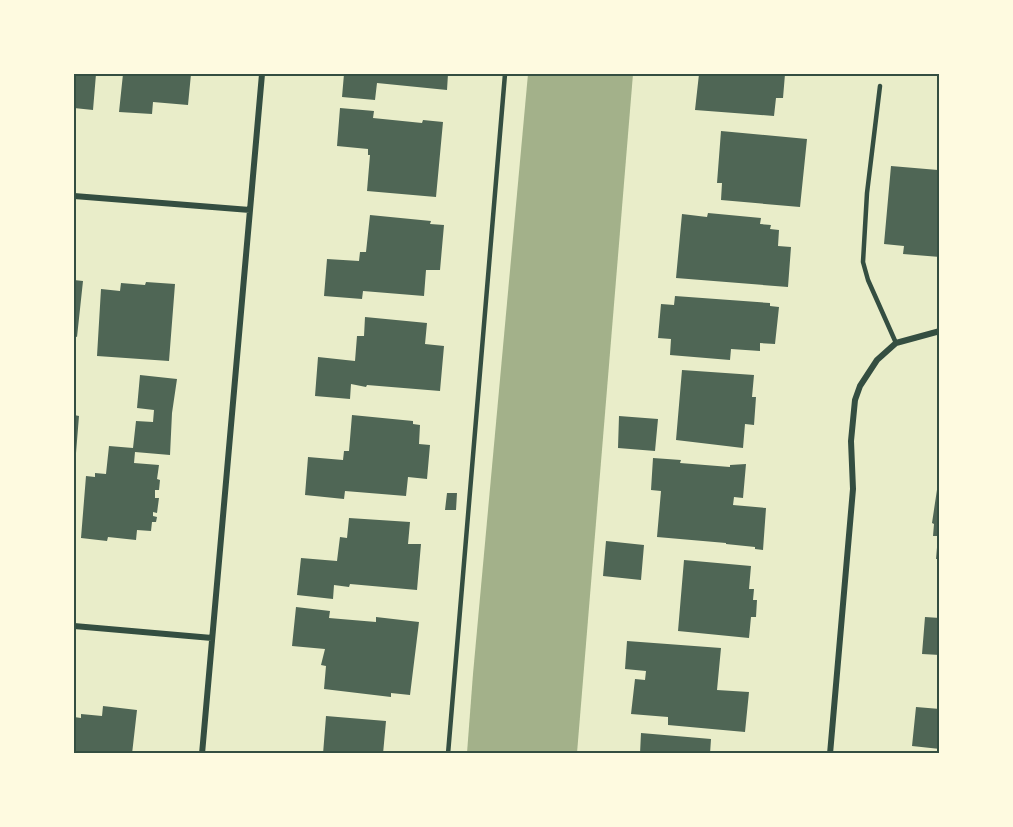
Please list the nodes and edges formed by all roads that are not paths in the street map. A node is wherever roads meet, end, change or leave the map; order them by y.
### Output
1 (262, 74) edge
2 (505, 74) edge
3 (880, 86) dead end
4 (74, 196) edge
5 (250, 210) junction
6 (939, 332) edge
7 (896, 342) junction
8 (74, 626) edge
9 (213, 638) junction
10 (202, 753) edge
11 (448, 753) edge
12 (830, 753) edge

1 - 5 street
2 - 11 lane
3 - 7 lane
4 - 5 street
5 - 9 street
6 - 7 street
7 - 12 street
8 - 9 street
9 - 10 street

